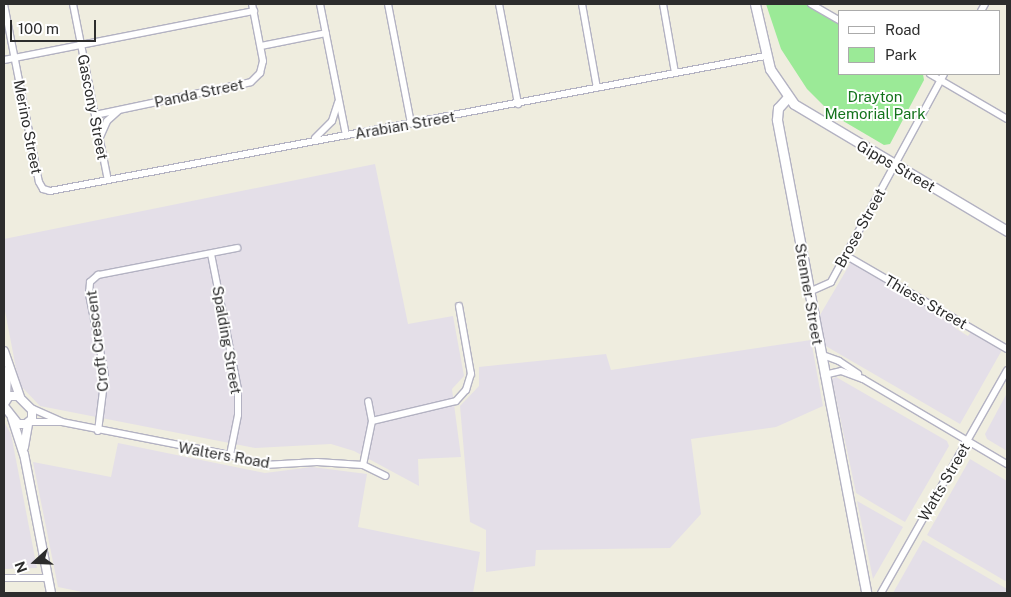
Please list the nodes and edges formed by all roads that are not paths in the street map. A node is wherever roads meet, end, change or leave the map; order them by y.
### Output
1 (4, 4) edge
2 (73, 4) edge
3 (252, 4) edge
4 (320, 4) edge
5 (388, 4) edge
6 (499, 4) edge
7 (582, 4) edge
8 (663, 4) edge
9 (755, 4) edge
10 (811, 4) edge
11 (254, 12) junction
12 (838, 20) edge
13 (326, 33) junction
14 (81, 45) junction
15 (260, 46) junction
16 (765, 56) junction
17 (15, 58) junction
18 (4, 60) edge
19 (675, 73) junction
20 (943, 77) edge
21 (597, 88) junction
22 (338, 94) junction
23 (788, 97) junction
24 (518, 104) junction
25 (124, 109) junction
26 (95, 114) junction
27 (1007, 119) edge
28 (411, 124) junction
29 (346, 135) junction
30 (309, 141) junction
31 (100, 142) junction
32 (894, 165) junction
33 (108, 180) junction
34 (44, 189) joint
35 (1007, 231) edge
36 (238, 248) dead end
37 (211, 254) junction
38 (845, 255) junction
39 (809, 292) junction
40 (459, 306) dead end
41 (1007, 348) edge
42 (4, 352) edge
43 (820, 354) junction
44 (7, 367) junction
45 (1007, 370) edge
46 (824, 374) junction
47 (863, 379) junction
48 (20, 397) junction
49 (368, 401) dead end
50 (5, 404) edge
51 (30, 408) junction
52 (12, 418) junction
53 (62, 422) junction
54 (372, 422) junction
55 (29, 423) junction
56 (98, 431) junction
57 (967, 441) junction
58 (24, 454) junction
59 (230, 455) junction
60 (1007, 464) edge
61 (363, 465) junction
62 (386, 476) dead end
63 (4, 578) edge
64 (48, 578) junction
65 (51, 593) edge
66 (866, 593) edge
67 (881, 593) edge

1 - 17 street, Merino Street
2 - 14 street, Gascony Street
3 - 11 street, Panda Street
4 - 13 street
5 - 28 street
6 - 24 street
7 - 21 street
8 - 19 street
9 - 16 main road
10 - 12 street
11 - 14 street
11 - 15 street, Panda Street
13 - 15 street
13 - 22 street
14 - 17 street
14 - 26 street, Gascony Street
15 - 25 street, Panda Street
16 - 19 street, Arabian Street
16 - 23 main road
17 - 18 street
17 - 34 street, Merino Street
19 - 21 street, Arabian Street
20 - 27 street
20 - 32 street, Brose Street
21 - 24 street, Arabian Street
22 - 29 street
22 - 30 street
23 - 32 main road, Gipps Street
23 - 39 main road, Stenner Street
24 - 28 street, Arabian Street
25 - 26 street, Panda Street
25 - 31 street
26 - 31 street, Gascony Street
28 - 29 street, Arabian Street
29 - 30 street, Arabian Street
30 - 33 street, Arabian Street
31 - 33 street, Gascony Street
32 - 35 main road, Gipps Street
32 - 38 street, Brose Street
33 - 34 street, Arabian Street
36 - 37 street, Croft Crescent
37 - 56 street, Croft Crescent
37 - 59 street, Spalding Street
38 - 39 street, Brose Street
38 - 41 street, Thiess Street
39 - 43 main road, Stenner Street
40 - 54 street
42 - 44 street
43 - 46 main road, Stenner Street
43 - 47 street
44 - 48 street
44 - 50 street
45 - 57 street, Watts Street
46 - 47 street
46 - 66 main road, Stenner Street
47 - 57 street
48 - 50 street
48 - 51 street
49 - 54 street
50 - 52 street
51 - 53 street, Walters Road
51 - 55 street
52 - 55 street
52 - 58 street
53 - 55 street, Walters Road
53 - 56 street, Walters Road
54 - 61 street
55 - 58 street
56 - 59 street, Walters Road
57 - 60 street
57 - 67 street, Watts Street
58 - 64 street
59 - 61 street, Walters Road
61 - 62 street, Walters Road
63 - 64 street
64 - 65 street

